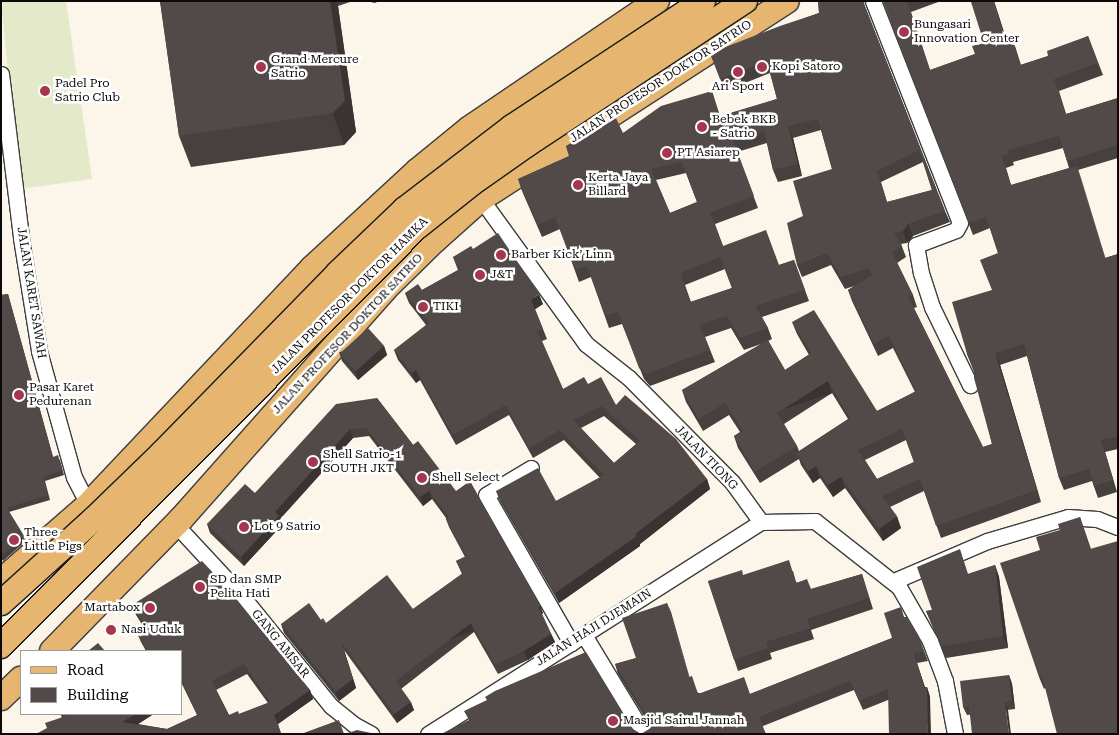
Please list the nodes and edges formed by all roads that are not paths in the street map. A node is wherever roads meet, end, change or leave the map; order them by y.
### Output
1 (657, 1) edge
2 (703, 1) edge
3 (745, 1) edge
4 (787, 1) edge
5 (873, 1) edge
6 (1, 74) edge
7 (522, 93) junction
8 (4, 132) edge
9 (436, 155) junction
10 (548, 155) junction
11 (481, 199) junction
12 (970, 385) dead end
13 (532, 468) dead end
14 (88, 505) junction
15 (761, 522) junction
16 (176, 525) junction
17 (1118, 527) edge
18 (1, 581) edge
19 (894, 581) junction
20 (1, 603) edge
21 (577, 639) junction
22 (1, 646) edge
23 (53, 650) edge
24 (20, 680) edge
25 (1, 698) edge
26 (371, 734) edge
27 (428, 734) edge
28 (644, 734) edge
29 (955, 734) edge

1 - 7 main road
2 - 20 main road, JALAN PROFESOR DOKTOR HAMKA, bridge
3 - 22 main road, JALAN PROFESOR DOKTOR HAMKA, bridge
4 - 10 main road, JALAN PROFESOR DOKTOR SATRIO
5 - 12 street
6 - 8 street, JALAN KARET SAWAH
7 - 9 main road
7 - 10 main road
8 - 14 street, JALAN KARET SAWAH
9 - 11 main road
9 - 14 main road
10 - 11 main road, JALAN PROFESOR DOKTOR SATRIO
11 - 15 street, JALAN TIONG
11 - 16 main road, JALAN PROFESOR DOKTOR SATRIO
13 - 21 street
14 - 18 main road
15 - 19 street
15 - 21 street, JALAN HAJI DJEMAIN
16 - 23 main road, JALAN PROFESOR DOKTOR SATRIO
16 - 26 street, GANG AMSAR
17 - 19 street
19 - 29 street
21 - 27 street, JALAN HAJI DJEMAIN
21 - 28 street
24 - 25 main road

